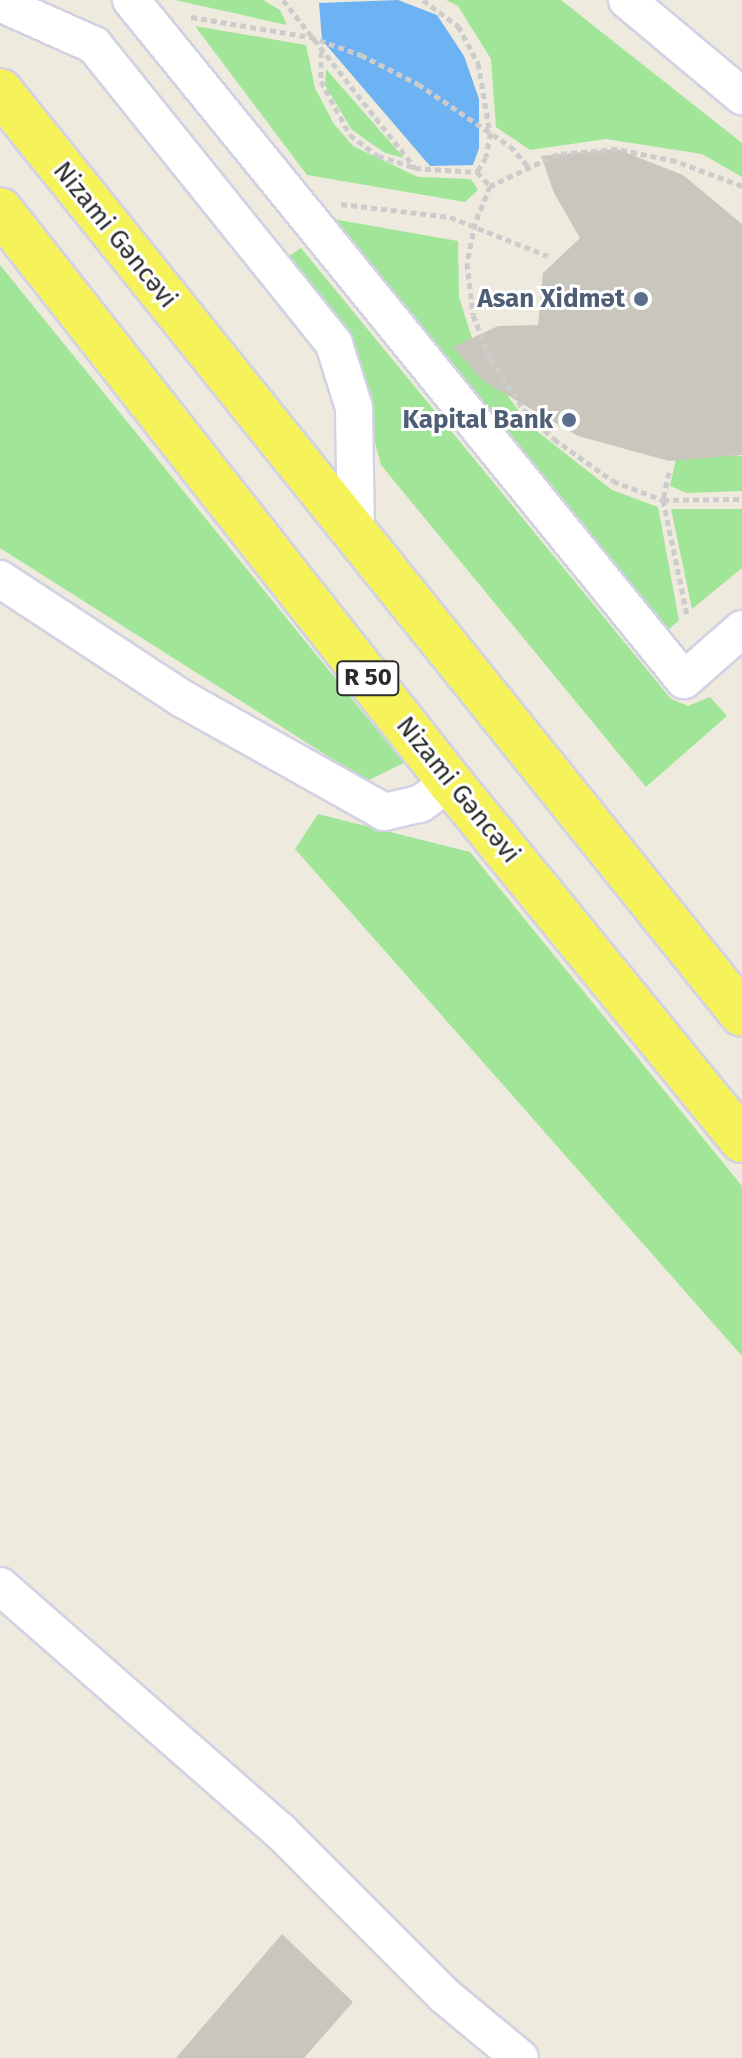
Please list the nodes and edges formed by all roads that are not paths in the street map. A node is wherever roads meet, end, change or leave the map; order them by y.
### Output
1 (627, 0) edge
2 (0, 3) edge
3 (139, 10) edge
4 (0, 91) edge
5 (742, 96) edge
6 (292, 199) junction
7 (0, 210) edge
8 (251, 236) junction
9 (356, 537) junction
10 (0, 579) edge
11 (742, 629) edge
12 (450, 782) junction
13 (742, 1014) edge
14 (742, 1140) edge
15 (0, 1586) edge
16 (520, 2058) edge

1 - 5 street
2 - 8 street
3 - 6 street
4 - 9 main road, Nizami Gəncəvi
6 - 8 street
6 - 11 street
7 - 12 main road, Nizami Gəncəvi / R 50
8 - 9 street
9 - 13 main road, Nizami Gəncəvi
10 - 12 street
12 - 14 main road, Nizami Gəncəvi / R 50
15 - 16 street

